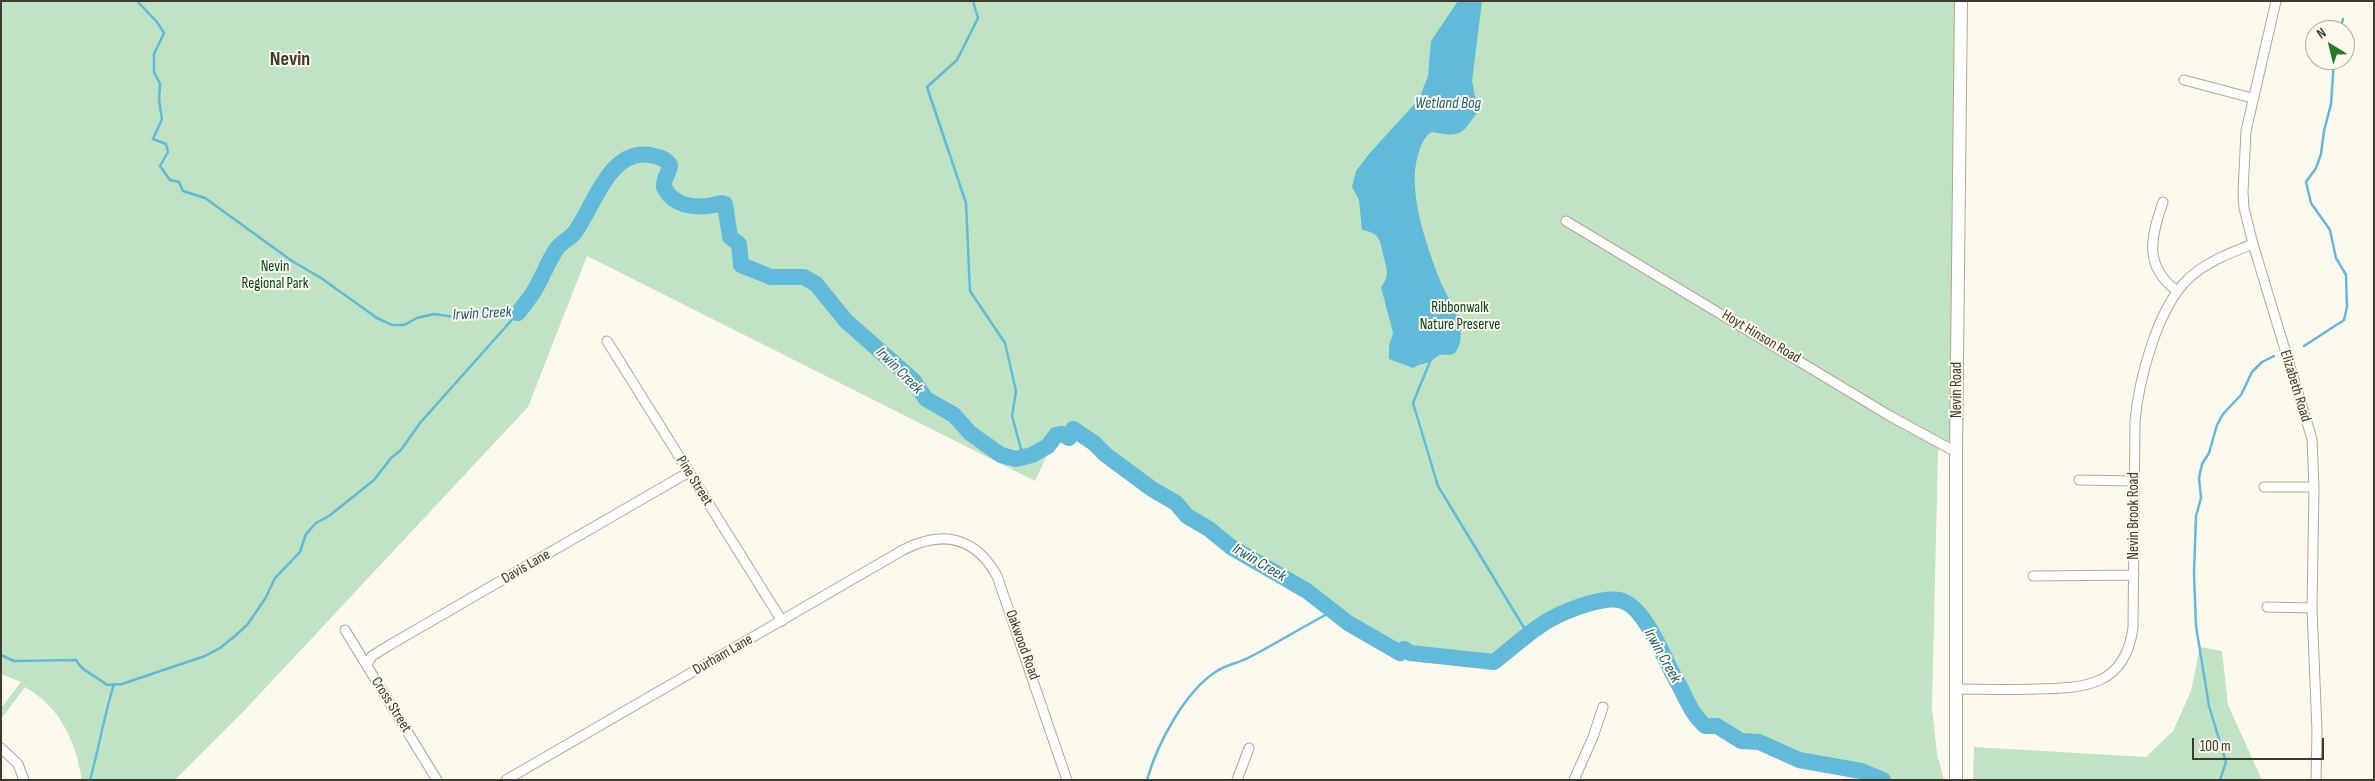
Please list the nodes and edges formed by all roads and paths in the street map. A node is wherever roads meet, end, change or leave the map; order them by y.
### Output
1 (1961, 1) edge
2 (2276, 1) edge
3 (2184, 80) dead end
4 (2252, 98) junction
5 (2163, 202) dead end
6 (1566, 221) dead end
7 (2253, 244) junction
8 (2177, 291) junction
9 (607, 341) dead end
10 (1956, 452) junction
11 (689, 472) junction
12 (2078, 480) dead end
13 (2134, 481) junction
14 (2314, 487) junction
15 (2264, 488) dead end
16 (943, 538) joint
17 (2134, 575) junction
18 (2033, 576) dead end
19 (2268, 607) dead end
20 (2312, 608) junction
21 (782, 621) junction
22 (345, 630) dead end
23 (367, 664) junction
24 (1956, 689) junction
25 (1603, 707) dead end
26 (1, 748) edge
27 (1249, 748) dead end
28 (24, 780) edge
29 (437, 780) edge
30 (506, 780) edge
31 (1067, 780) edge
32 (1237, 780) edge
33 (1574, 780) edge
34 (1956, 780) edge
35 (2316, 780) edge

1 - 10 main road, Nevin Road
2 - 4 street, Elizabeth Road
3 - 4 street
4 - 7 street, Elizabeth Road
5 - 8 street
6 - 10 street, Hoyt Hinson Road
7 - 8 street, Nevin Brook Road
7 - 14 street, Elizabeth Road
8 - 13 street, Nevin Brook Road
9 - 11 street, Pine Street
10 - 24 main road, Nevin Road
11 - 21 street, Pine Street
11 - 23 street, Davis Lane
12 - 13 street
13 - 17 street, Nevin Brook Road
14 - 15 street
14 - 20 street, Elizabeth Road
16 - 21 street, Durham Lane
16 - 31 street, Oakwood Road
17 - 18 street
17 - 24 street, Nevin Brook Road
19 - 20 street
20 - 35 street, Elizabeth Road
21 - 30 street, Durham Lane
22 - 23 street, Cross Street
23 - 29 street, Cross Street
24 - 34 main road, Nevin Road
25 - 33 street
26 - 28 street
27 - 32 street

